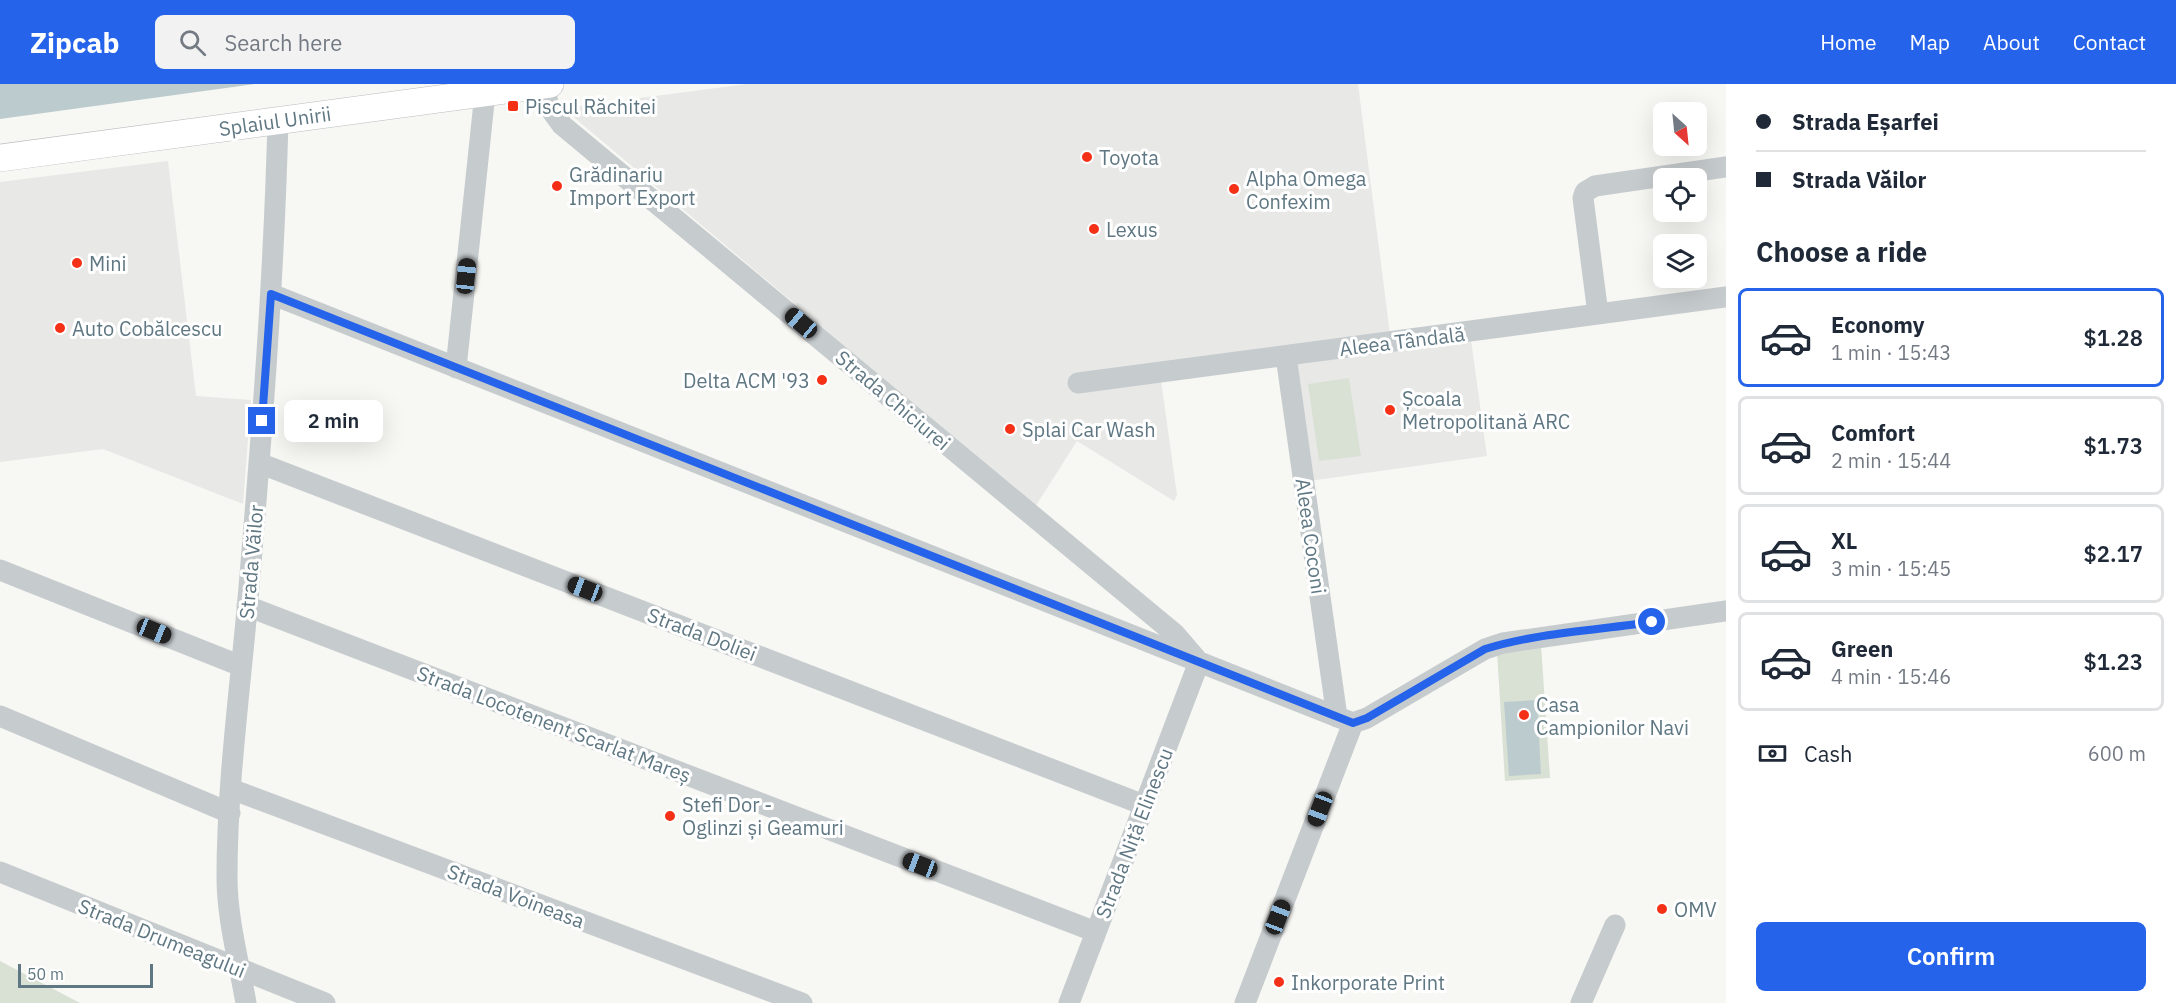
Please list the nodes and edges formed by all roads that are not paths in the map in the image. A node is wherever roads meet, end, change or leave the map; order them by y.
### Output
1 (547, 84) edge
2 (485, 93) junction
3 (278, 120) junction
4 (0, 158) edge
5 (1726, 166) edge
6 (271, 294) junction
7 (1726, 297) edge
8 (1598, 314) junction
9 (1286, 356) junction
10 (456, 368) junction
11 (1078, 383) dead end
12 (259, 463) junction
13 (0, 570) edge
14 (248, 606) junction
15 (1726, 611) edge
16 (1199, 662) junction
17 (242, 666) junction
18 (0, 716) edge
19 (1345, 720) junction
20 (231, 789) junction
21 (1144, 805) junction
22 (230, 813) junction
23 (0, 872) edge
24 (1615, 925) dead end
25 (1096, 932) junction
26 (240, 970) junction
27 (246, 1003) edge
28 (324, 1003) edge
29 (802, 1003) edge
30 (1069, 1003) edge
31 (1245, 1003) edge
32 (1581, 1003) edge

1 - 2 main road, Splaiul Unirii
1 - 16 street, Strada Chiciurei
2 - 3 main road, Splaiul Unirii
2 - 10 street
3 - 4 main road, Splaiul Unirii
3 - 6 street, Strada Văilor
5 - 8 street
6 - 10 street
6 - 12 street, Strada Văilor
7 - 8 street, Aleea Tândală
8 - 9 street, Aleea Tândală
9 - 11 street, Aleea Tândală
9 - 19 street, Aleea Coconi
10 - 16 street
12 - 14 street, Strada Văilor
12 - 21 street, Strada Doliei
13 - 17 street
14 - 17 street, Strada Văilor
14 - 25 street, Strada Locotenent Scarlat Mareș
15 - 19 street
16 - 19 street
16 - 21 street, Strada Niță Elinescu
17 - 20 street, Strada Văilor
18 - 22 street
19 - 31 street
20 - 22 street, Strada Văilor
20 - 29 street, Strada Voineasa
21 - 25 street, Strada Niță Elinescu
22 - 26 street, Strada Văilor
23 - 26 street, Strada Drumeagului
24 - 32 street
25 - 30 street, Strada Niță Elinescu
26 - 27 street, Strada Văilor
26 - 28 street, Strada Drumeagului

